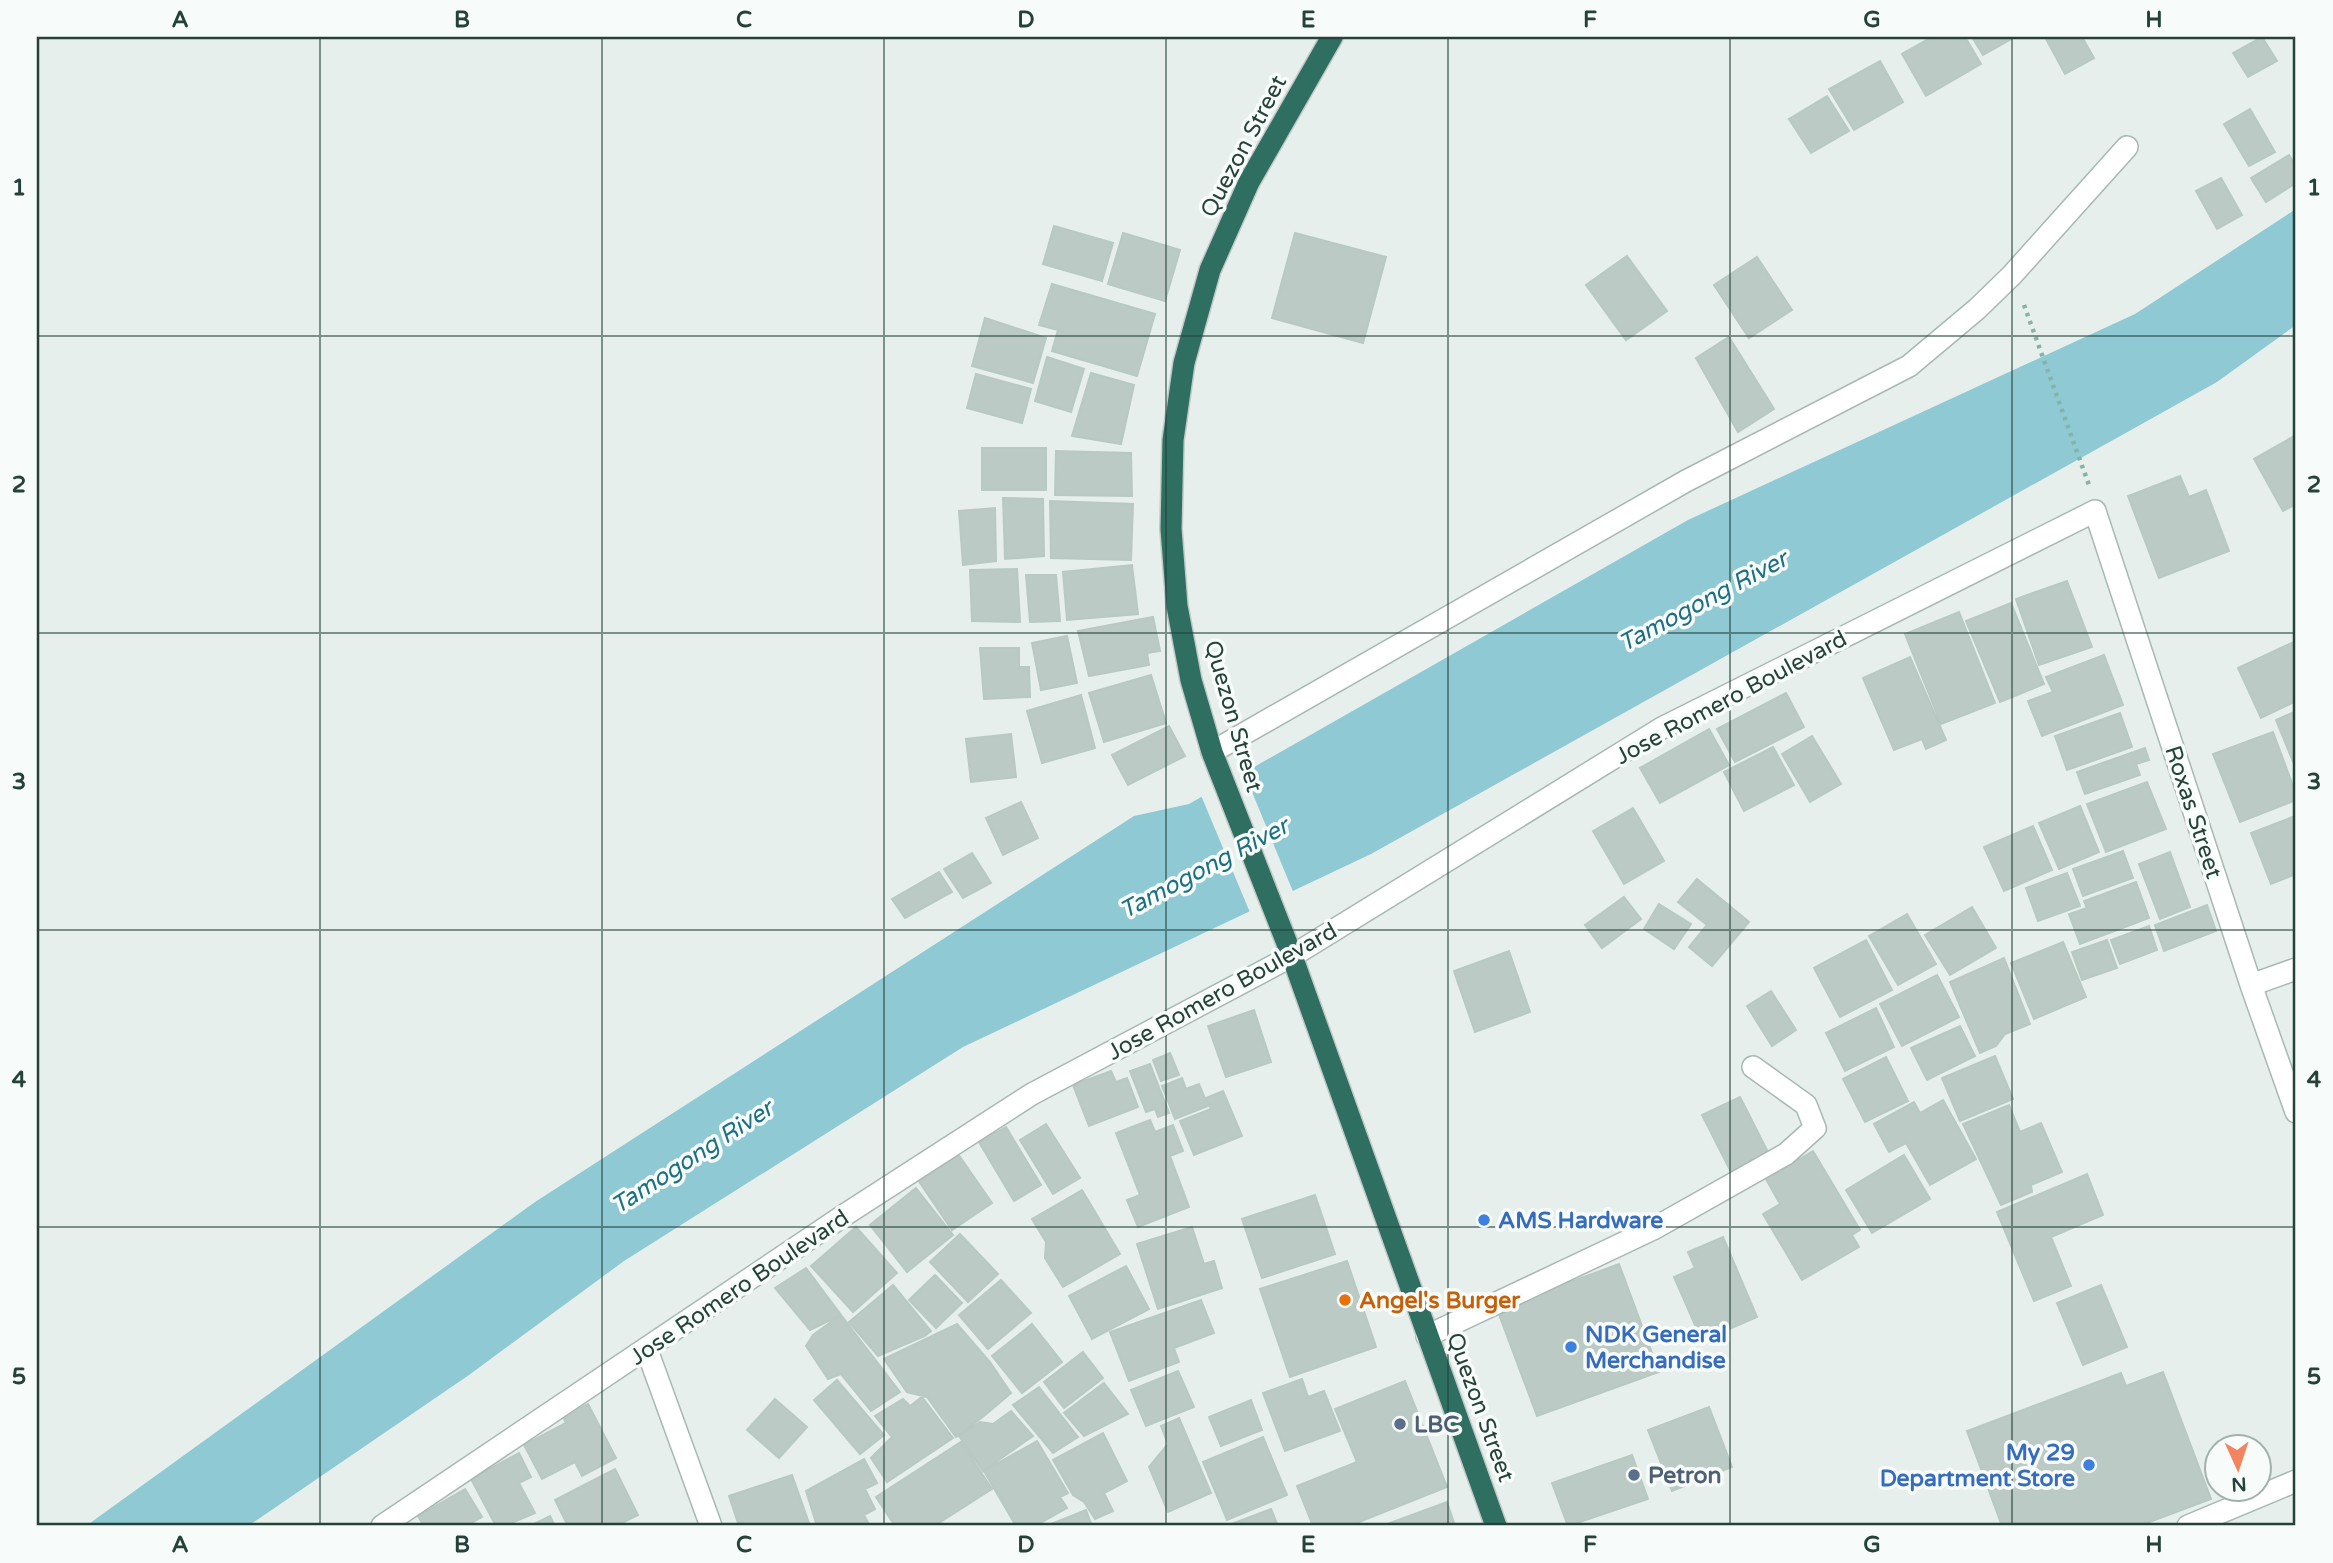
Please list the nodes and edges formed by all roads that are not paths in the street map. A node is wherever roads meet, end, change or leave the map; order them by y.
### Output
1 (1332, 37) edge
2 (2127, 147) dead end
3 (2095, 511) joint
4 (1212, 752) junction
5 (1288, 946) junction
6 (2296, 969) edge
7 (2251, 985) junction
8 (1754, 1067) dead end
9 (2296, 1112) edge
10 (1427, 1336) junction
11 (647, 1350) junction
12 (2296, 1481) edge
13 (382, 1526) edge
14 (711, 1526) edge
15 (1496, 1526) edge
16 (2188, 1526) edge

1 - 4 highway, Quezon Street
2 - 4 street
3 - 5 street, Jose Romero Boulevard
3 - 7 street, Roxas Street
4 - 5 highway, Quezon Street
5 - 10 highway, Quezon Street
5 - 11 street, Jose Romero Boulevard
6 - 7 street
7 - 9 street, Roxas Street
8 - 10 street
10 - 15 highway, Quezon Street
11 - 13 street, Jose Romero Boulevard
11 - 14 street
12 - 16 street

